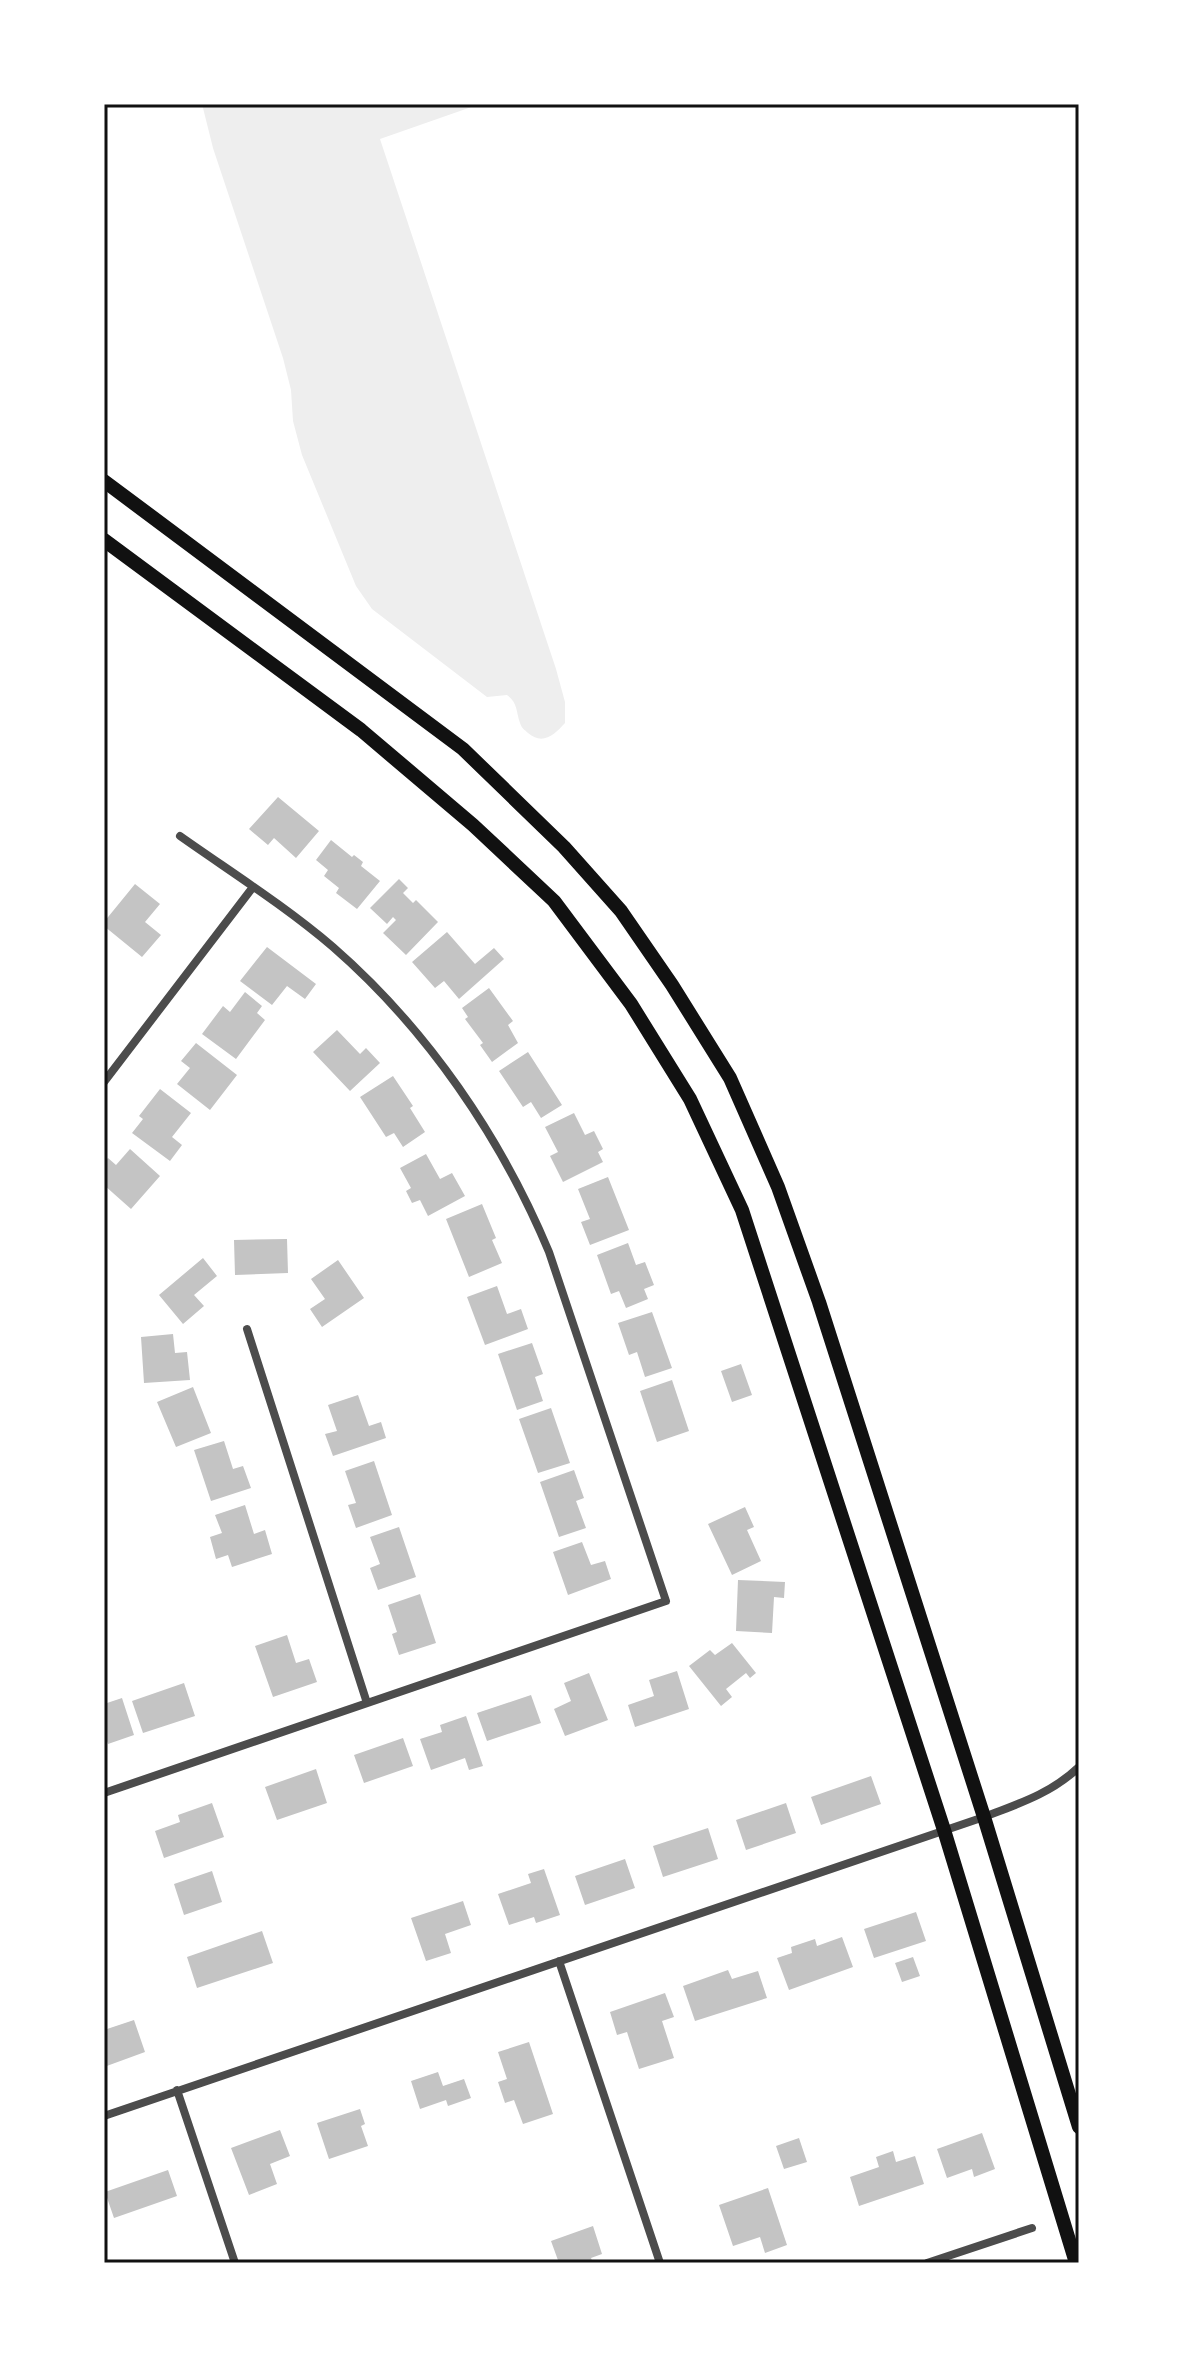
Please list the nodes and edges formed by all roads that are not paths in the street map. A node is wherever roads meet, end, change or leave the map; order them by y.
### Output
1 (104, 481) edge
2 (104, 540) edge
3 (180, 836) dead end
4 (253, 887) junction
5 (104, 1082) edge
6 (247, 1329) dead end
7 (367, 1703) junction
8 (1079, 1767) edge
9 (104, 1793) edge
10 (984, 1817) junction
11 (944, 1830) junction
12 (559, 1961) junction
13 (177, 2090) junction
14 (104, 2116) edge
15 (1079, 2127) edge
16 (1032, 2228) dead end
17 (235, 2263) edge
18 (660, 2263) edge
19 (927, 2263) edge
20 (1076, 2263) edge

1 - 10 main road
2 - 11 main road
3 - 4 street
4 - 5 street
4 - 7 street
6 - 7 street
7 - 9 street
8 - 10 street
10 - 11 street
10 - 15 main road
11 - 12 street
11 - 20 main road
12 - 13 street
12 - 18 street
13 - 14 street
13 - 17 street
16 - 19 street

